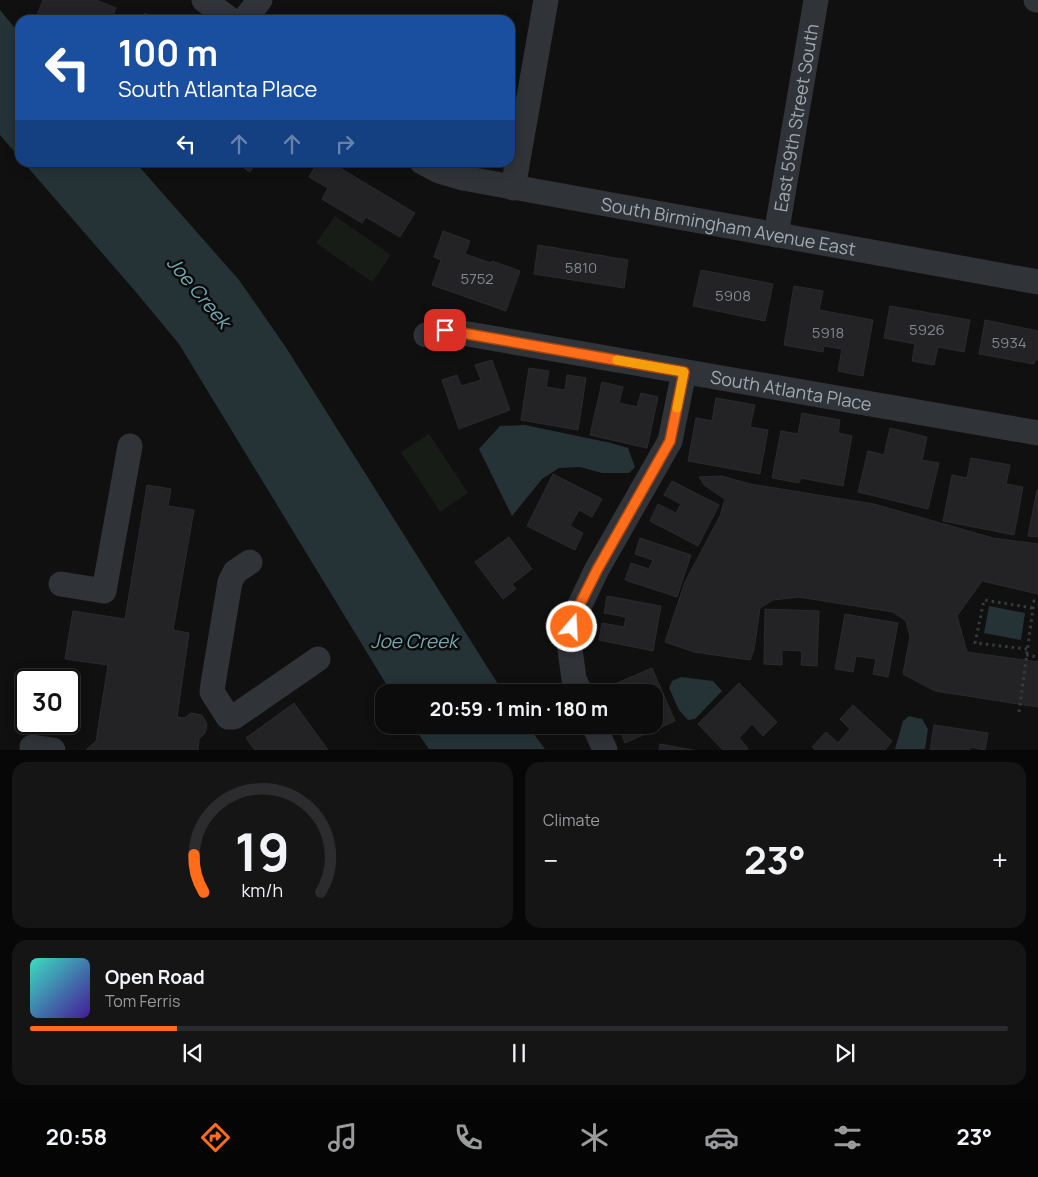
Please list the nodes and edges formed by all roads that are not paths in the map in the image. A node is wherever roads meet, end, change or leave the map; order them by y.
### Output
1 (204, 0) edge
2 (260, 0) edge
3 (546, 0) edge
4 (816, 0) edge
5 (224, 15) edge
6 (248, 15) edge
7 (431, 167) edge
8 (513, 188) junction
9 (776, 235) junction
10 (1038, 282) edge
11 (426, 335) dead end
12 (684, 372) junction
13 (1038, 433) edge
14 (130, 446) dead end
15 (250, 562) dead end
16 (61, 584) dead end
17 (318, 659) dead end
18 (576, 684) edge
19 (598, 734) edge
20 (605, 750) edge

1 - 5 street
2 - 6 street
3 - 8 street
4 - 9 street, East 59th Street South
7 - 8 street, South Birmingham Avenue East
8 - 9 street, South Birmingham Avenue East
9 - 10 street, South Birmingham Avenue East
11 - 12 street, South Atlanta Place
12 - 13 street, South Atlanta Place
12 - 18 street
14 - 16 street
15 - 17 street
19 - 20 street

